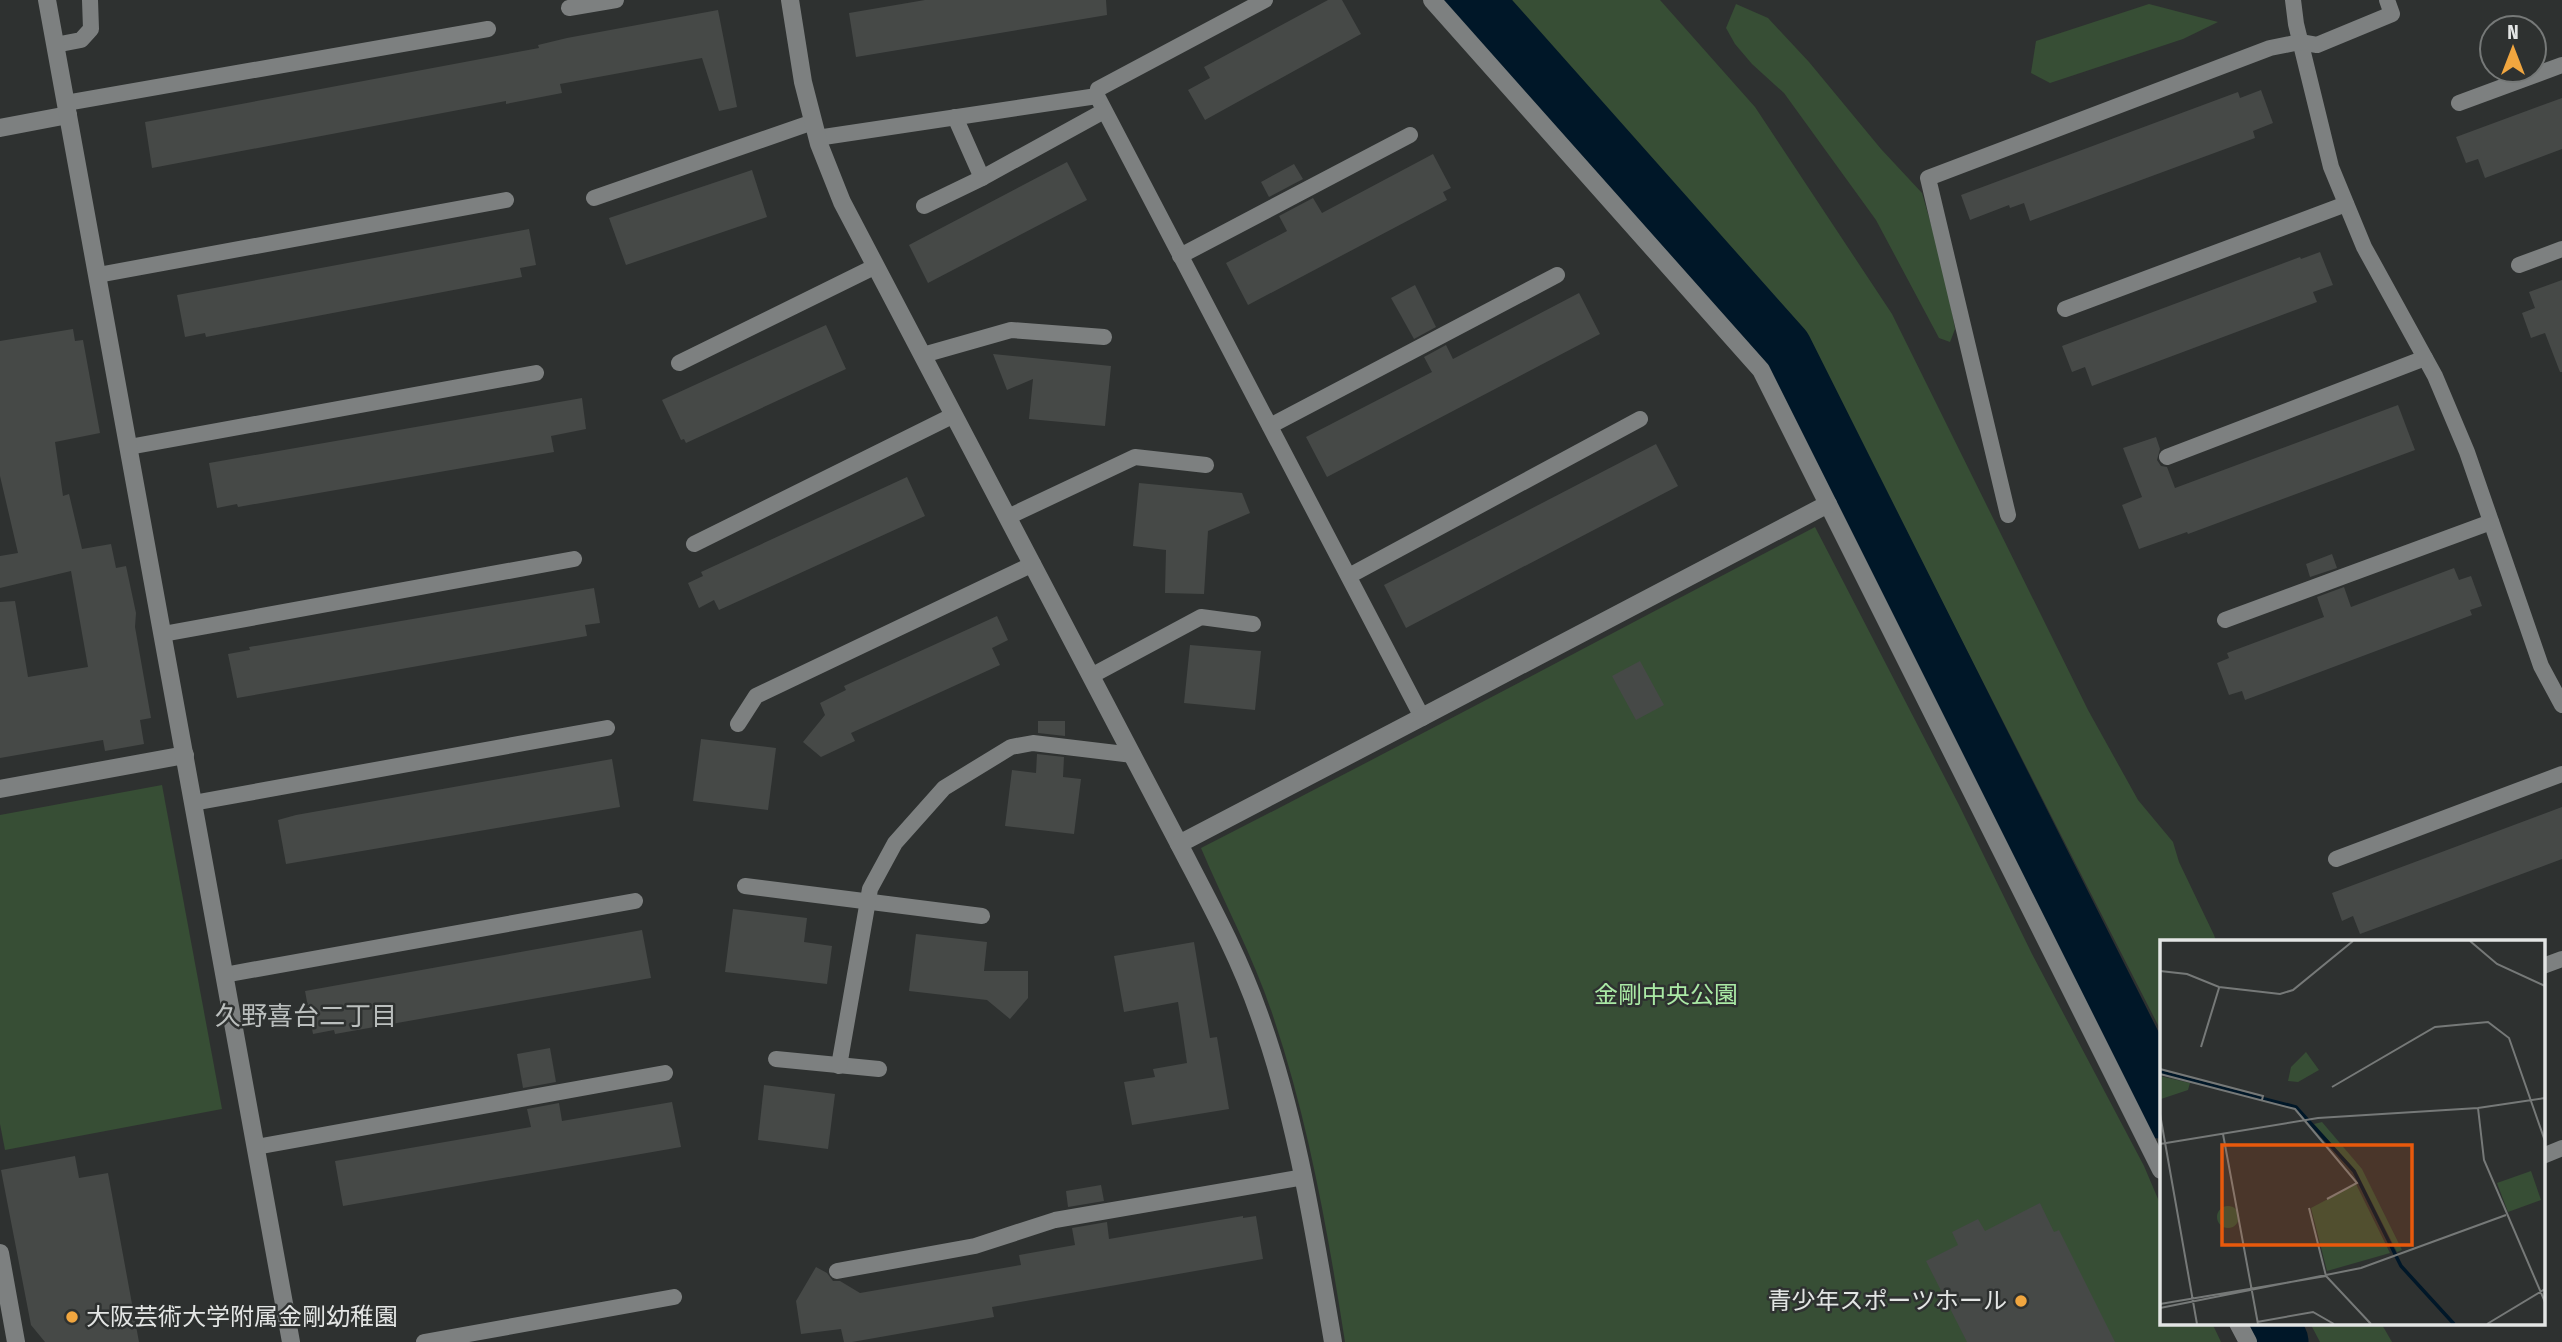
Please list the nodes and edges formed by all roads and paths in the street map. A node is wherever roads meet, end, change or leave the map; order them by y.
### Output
1 (47, 0) edge
2 (90, 0) edge
3 (616, 0) edge
4 (790, 0) edge
5 (1265, 0) edge
6 (1432, 0) edge
7 (2293, 0) edge
8 (2387, 0) edge
9 (569, 9) dead end
10 (488, 29) dead end
11 (2300, 42) junction
12 (55, 45) junction
13 (2562, 65) edge
14 (1097, 96) junction
15 (2459, 103) dead end
16 (67, 109) junction
17 (1104, 111) junction
18 (955, 117) junction
19 (0, 128) edge
20 (815, 130) junction
21 (1410, 135) dead end
22 (982, 178) junction
23 (594, 198) dead end
24 (506, 200) dead end
25 (2346, 204) junction
26 (924, 206) dead end
27 (2562, 248) edge
28 (1180, 256) junction
29 (2519, 265) dead end
30 (876, 267) junction
31 (97, 275) junction
32 (1557, 275) dead end
33 (2065, 309) dead end
34 (1104, 337) dead end
35 (923, 355) junction
36 (2425, 358) junction
37 (679, 363) dead end
38 (536, 373) dead end
39 (954, 415) junction
40 (1640, 419) dead end
41 (1270, 426) junction
42 (129, 447) junction
43 (2166, 457) dead end
44 (1206, 465) dead end
45 (1828, 504) junction
46 (2008, 515) dead end
47 (1008, 517) junction
48 (2491, 522) junction
49 (694, 544) dead end
50 (574, 559) dead end
51 (1033, 564) junction
52 (1349, 576) junction
53 (2225, 620) dead end
54 (1253, 624) dead end
55 (163, 634) junction
56 (1091, 676) junction
57 (2562, 705) edge
58 (1422, 717) junction
59 (738, 724) dead end
60 (607, 728) dead end
61 (184, 755) junction
62 (1133, 755) junction
63 (2562, 774) edge
64 (0, 789) edge
65 (193, 803) junction
66 (1179, 844) junction
67 (2336, 859) dead end
68 (745, 886) dead end
69 (635, 901) dead end
70 (868, 901) junction
71 (982, 916) dead end
72 (2562, 959) edge
73 (2544, 966) edge
74 (224, 975) junction
75 (776, 1059) dead end
76 (839, 1066) junction
77 (879, 1069) dead end
78 (665, 1073) dead end
79 (256, 1147) junction
80 (2562, 1148) edge
81 (2544, 1156) edge
82 (2160, 1168) edge
83 (1304, 1177) junction
84 (0, 1253) edge
85 (837, 1271) dead end
86 (674, 1297) dead end
87 (2239, 1324) edge
88 (16, 1342) edge
89 (291, 1342) edge
90 (424, 1342) edge
91 (1331, 1342) edge
92 (2248, 1342) edge

1 - 12 street
2 - 12 lane
3 - 9 lane
4 - 20 street
5 - 14 lane
6 - 45 street
7 - 11 lane
8 - 11 lane
10 - 16 lane
11 - 25 lane
11 - 46 lane
12 - 16 street
13 - 15 lane
14 - 17 lane
14 - 18 lane
16 - 19 street
16 - 31 street
17 - 22 lane
17 - 28 lane
18 - 20 lane
18 - 22 lane
20 - 23 lane
20 - 30 street
21 - 28 lane
22 - 26 lane
24 - 31 lane
25 - 33 lane
25 - 36 lane
27 - 29 lane
28 - 41 lane
30 - 35 street
30 - 37 lane
31 - 42 street
32 - 41 lane
34 - 35 lane
35 - 39 street
36 - 43 lane
36 - 48 lane
38 - 42 lane
39 - 47 street
39 - 49 lane
40 - 52 lane
41 - 52 lane
42 - 55 street
44 - 47 lane
45 - 58 street
45 - 82 street
47 - 51 street
48 - 53 lane
48 - 57 lane
50 - 55 lane
51 - 56 street
51 - 59 lane
52 - 58 lane
54 - 56 lane
55 - 61 street
56 - 62 street
58 - 66 street
60 - 65 lane
61 - 64 street
61 - 65 street
62 - 66 street
62 - 70 lane
63 - 67 lane
65 - 74 street
66 - 83 street
68 - 70 lane
69 - 74 lane
70 - 71 lane
70 - 76 lane
72 - 73 lane
74 - 79 street
75 - 76 lane
76 - 77 lane
78 - 79 lane
79 - 89 street
80 - 81 lane
83 - 85 lane
83 - 91 street
84 - 88 street
86 - 90 lane
87 - 92 street

